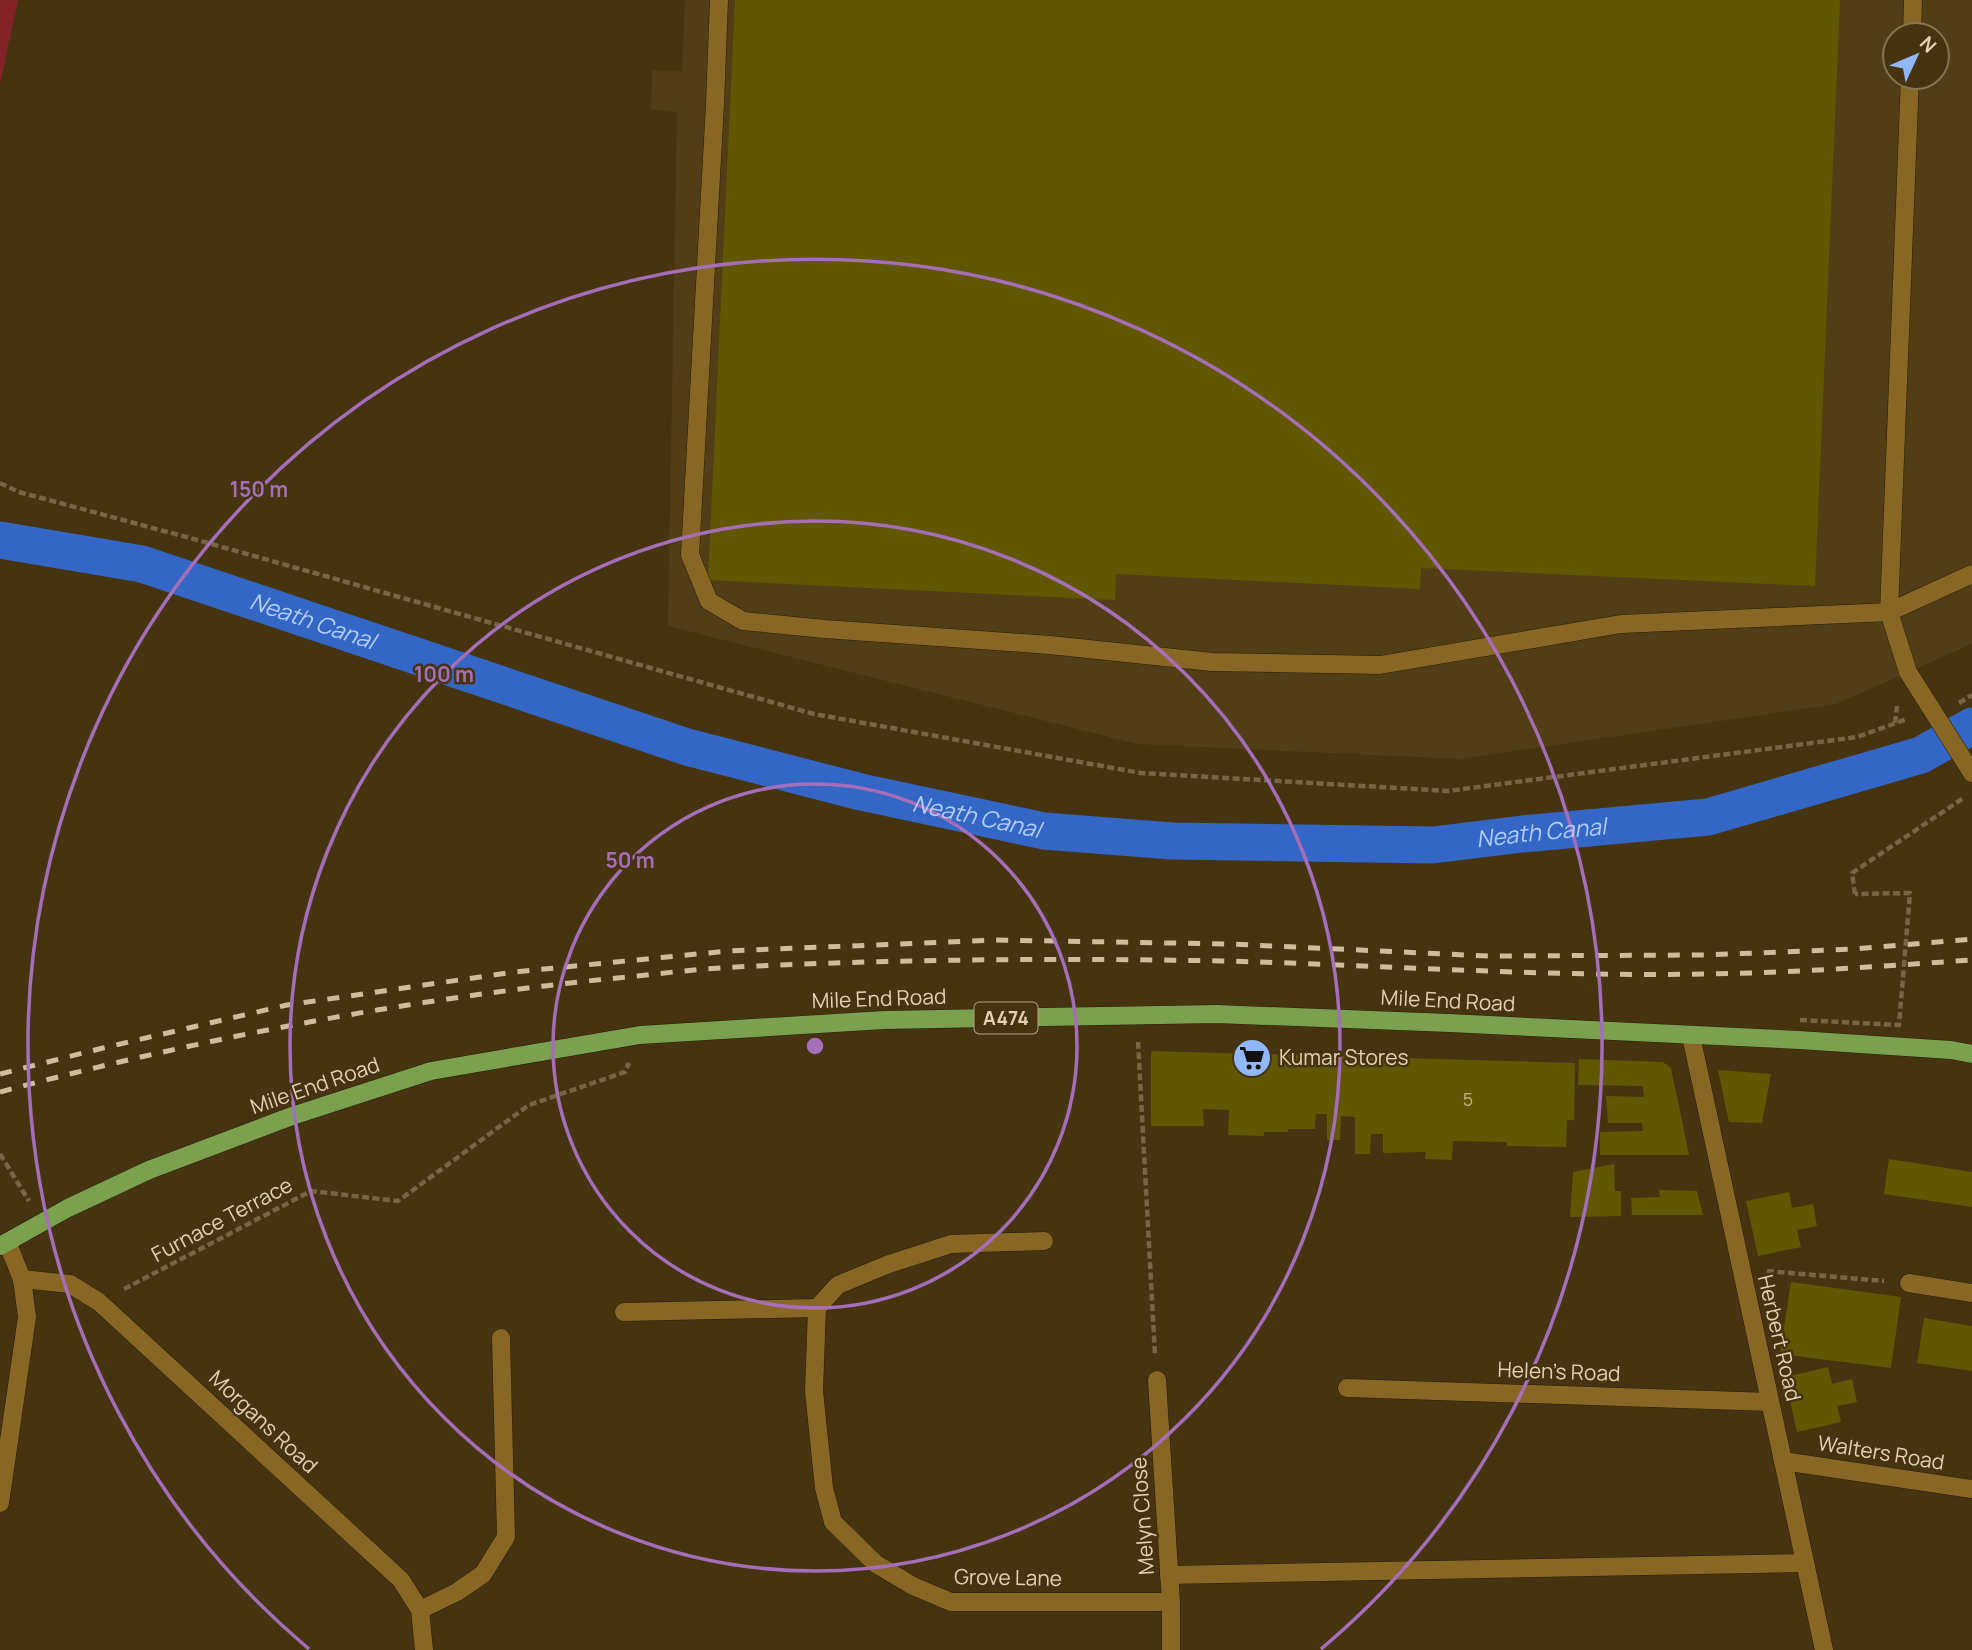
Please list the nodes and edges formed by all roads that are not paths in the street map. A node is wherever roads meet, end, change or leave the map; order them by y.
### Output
1 (719, 0) edge
2 (1913, 0) edge
3 (1912, 21) edge
4 (1909, 91) edge
5 (1972, 574) edge
6 (1889, 612) junction
7 (1972, 773) edge
8 (1691, 1036) junction
9 (1972, 1054) edge
10 (1044, 1241) dead end
11 (4, 1244) edge
12 (22, 1279) junction
13 (1909, 1283) road end
14 (1972, 1293) edge
15 (817, 1308) junction
16 (624, 1312) dead end
17 (500, 1338) dead end
18 (1157, 1380) road end
19 (1347, 1388) dead end
20 (1770, 1402) junction
21 (1783, 1461) junction
22 (1972, 1489) edge
23 (0, 1503) edge
24 (1805, 1563) junction
25 (1169, 1575) junction
26 (1171, 1602) junction
27 (420, 1610) junction
28 (424, 1650) edge
29 (1171, 1650) edge
30 (1824, 1650) edge

1 - 6 street
2 - 3 street
4 - 6 street
5 - 6 street
6 - 7 street, bridge
8 - 9 main road, Mile End Road / A474
8 - 11 main road, Mile End Road / A474
8 - 20 street, Herbert Road
10 - 15 street
11 - 12 street
12 - 23 street
12 - 27 street, Morgans Road
13 - 14 street
15 - 16 street
15 - 26 street, Grove Lane
17 - 27 street
18 - 25 street, Melyn Close
19 - 20 street, Helen's Road
20 - 21 street, Herbert Road
21 - 22 street, Walters Road
21 - 24 street, Herbert Road
24 - 25 street
24 - 30 street, Herbert Road
25 - 26 street, Melyn Close
26 - 29 street, Melyn Close
27 - 28 street, Morgans Road

